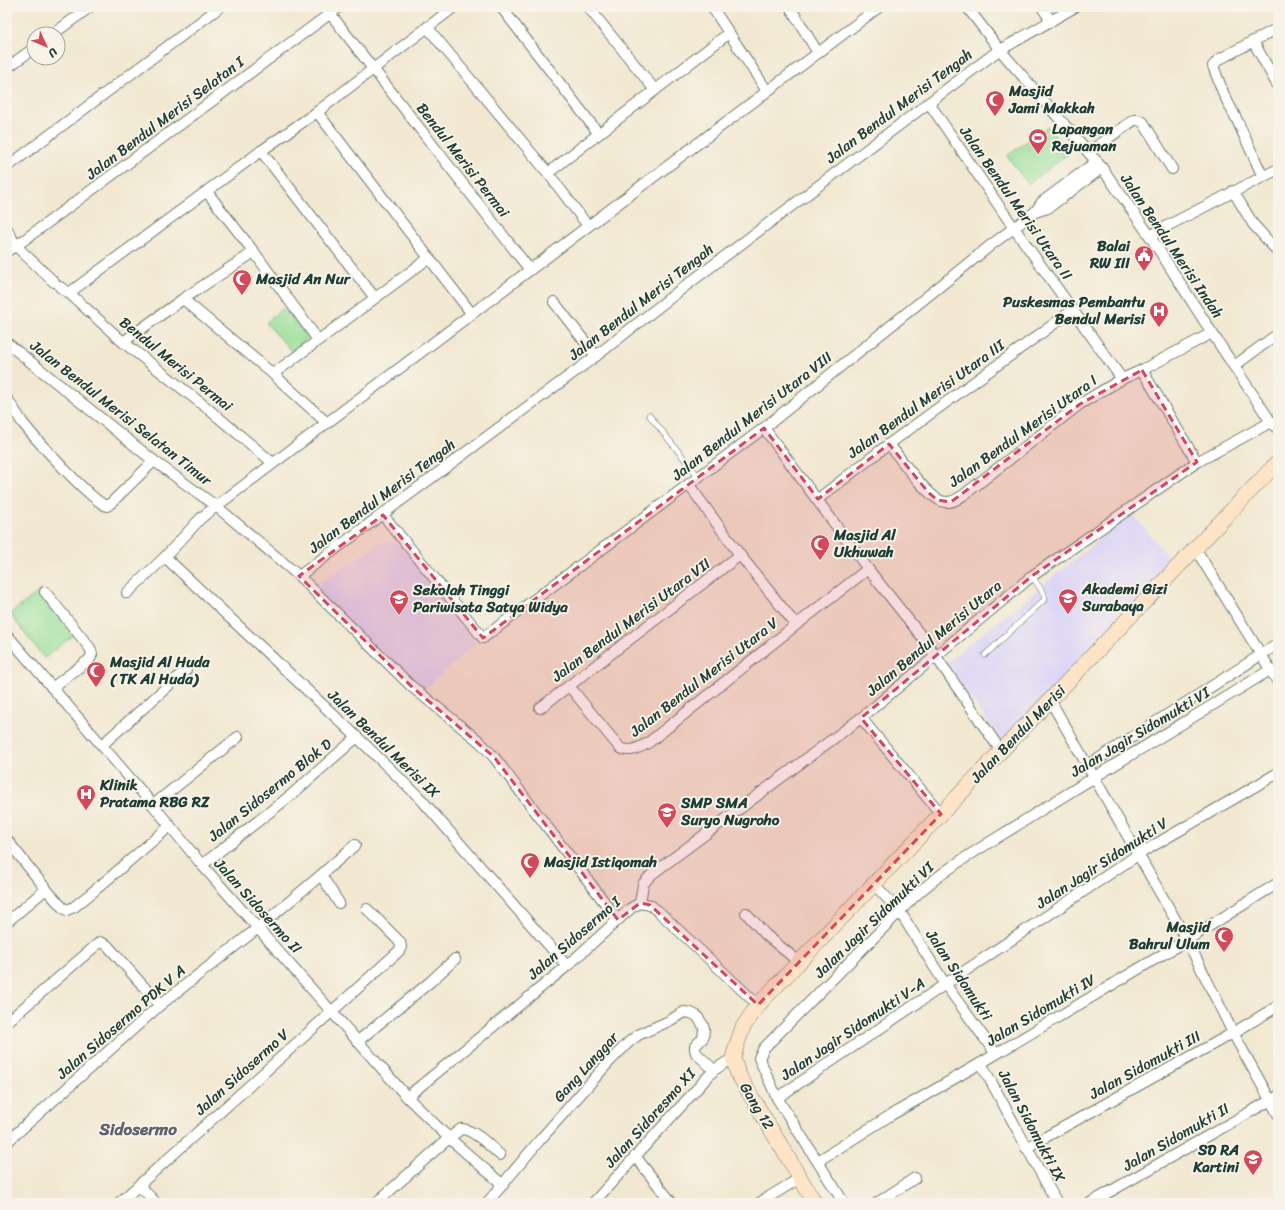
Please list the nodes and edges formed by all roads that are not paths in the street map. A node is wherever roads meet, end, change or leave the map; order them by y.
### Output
1 (90, 7) edge
2 (220, 7) edge
3 (339, 7) edge
4 (454, 7) edge
5 (501, 7) edge
6 (588, 7) edge
7 (712, 7) edge
8 (790, 7) edge
9 (967, 7) edge
10 (1042, 7) edge
11 (1075, 7) edge
12 (876, 8) edge
13 (328, 10) edge
14 (1052, 21) junction
15 (64, 26) edge
16 (428, 27) junction
17 (1278, 28) edge
18 (729, 33) junction
19 (1253, 41) junction
20 (1000, 50) junction
21 (818, 53) junction
22 (26, 54) edge
23 (7, 68) edge
24 (373, 69) junction
25 (1278, 84) edge
26 (655, 90) junction
27 (767, 91) junction
28 (929, 103) junction
29 (317, 112) junction
30 (599, 134) junction
31 (261, 151) junction
32 (1089, 152) junction
33 (1099, 164) junction
34 (7, 167) edge
35 (1172, 169) dead end
36 (1278, 169) edge
37 (548, 173) junction
38 (1263, 177) junction
39 (207, 192) junction
40 (1233, 192) junction
41 (588, 226) junction
42 (1014, 228) junction
43 (7, 229) edge
44 (1150, 236) junction
45 (16, 246) junction
46 (7, 251) edge
47 (254, 252) junction
48 (1278, 252) edge
49 (429, 258) junction
50 (530, 270) junction
51 (69, 293) junction
52 (375, 298) junction
53 (183, 299) junction
54 (554, 302) dead end
55 (1073, 310) junction
56 (472, 314) junction
57 (1212, 333) junction
58 (1275, 336) dead end
59 (318, 340) junction
60 (123, 342) junction
61 (7, 343) edge
62 (596, 356) junction
63 (1234, 366) junction
64 (1142, 370) junction
65 (273, 374) junction
66 (1122, 379) junction
67 (7, 398) edge
68 (649, 415) dead end
69 (327, 423) junction
70 (1275, 426) edge
71 (764, 428) junction
72 (889, 444) junction
73 (154, 461) junction
74 (1197, 462) junction
75 (1278, 462) edge
76 (273, 463) junction
77 (699, 477) junction
78 (689, 485) junction
79 (818, 499) junction
80 (216, 506) junction
81 (383, 515) junction
82 (1196, 548) junction
83 (740, 555) junction
84 (165, 557) junction
85 (868, 569) junction
86 (298, 576) junction
87 (1032, 576) junction
88 (45, 592) dead end
89 (127, 593) dead end
90 (796, 625) junction
91 (7, 635) edge
92 (1278, 644) edge
93 (985, 655) dead end
94 (936, 657) junction
95 (1265, 661) junction
96 (186, 670) dead end
97 (1278, 682) edge
98 (569, 686) junction
99 (52, 688) junction
100 (1050, 700) junction
101 (540, 708) dead end
102 (861, 718) junction
103 (238, 737) dead end
104 (357, 737) junction
105 (102, 745) junction
106 (1001, 751) junction
107 (1091, 772) junction
108 (1278, 772) edge
109 (153, 805) junction
110 (941, 814) junction
111 (170, 826) junction
112 (7, 840) edge
113 (355, 845) dead end
114 (1139, 854) junction
115 (202, 865) junction
116 (321, 875) junction
117 (1278, 883) edge
118 (874, 884) junction
119 (46, 889) junction
120 (339, 903) dead end
121 (640, 903) junction
122 (896, 907) junction
123 (367, 909) dead end
124 (746, 913) dead end
125 (618, 920) junction
126 (7, 922) edge
127 (258, 928) junction
128 (1187, 940) junction
129 (455, 959) dead end
130 (799, 962) junction
131 (567, 966) junction
132 (945, 984) junction
133 (160, 1005) junction
134 (758, 1005) junction
135 (1278, 1006) edge
136 (331, 1012) junction
137 (7, 1022) edge
138 (1232, 1033) junction
139 (358, 1041) junction
140 (996, 1054) junction
141 (733, 1058) junction
142 (981, 1063) junction
143 (714, 1070) junction
144 (407, 1097) junction
145 (777, 1098) junction
146 (1274, 1098) edge
147 (1278, 1114) edge
148 (449, 1138) junction
149 (7, 1142) edge
150 (1026, 1148) junction
151 (500, 1155) dead end
152 (635, 1156) junction
153 (818, 1161) junction
154 (800, 1178) junction
155 (915, 1178) dead end
156 (139, 1185) junction
157 (503, 1185) junction
158 (119, 1203) edge
159 (156, 1203) edge
160 (376, 1203) edge
161 (487, 1203) edge
162 (593, 1203) edge
163 (672, 1203) edge
164 (759, 1203) edge
165 (815, 1203) edge
166 (844, 1203) edge
167 (877, 1203) edge
168 (1056, 1203) edge
169 (1090, 1203) edge

1 - 15 street
2 - 34 street
3 - 13 street, Jalan Bendul Merisi Selatan I
4 - 16 street
5 - 30 street
6 - 26 street
7 - 18 street
8 - 21 street
9 - 20 street, Jalan Bendul Merisi Indah
10 - 14 street
11 - 14 street, Jalan Bendul Merisi Tengah
12 - 21 street
13 - 24 street, Bendul Merisi Permai
13 - 45 street, Jalan Bendul Merisi Selatan I
14 - 20 street, Jalan Bendul Merisi Tengah
16 - 24 street
16 - 37 street
17 - 19 street
18 - 26 street
18 - 27 street
19 - 25 street
19 - 38 street
20 - 28 street, Jalan Bendul Merisi Tengah
20 - 32 street, Jalan Bendul Merisi Indah
21 - 27 street
22 - 23 street
24 - 29 street
24 - 50 street, Bendul Merisi Permai
26 - 30 street
27 - 41 street
28 - 42 street, Jalan Bendul Merisi Utara II
28 - 62 street, Jalan Bendul Merisi Tengah
29 - 31 street
29 - 49 street
30 - 37 street
31 - 39 street
31 - 52 street
32 - 33 street, Jalan Bendul Merisi Indah
32 - 35 street
33 - 42 street, Jalan Bendul Merisi Utara VIII
33 - 44 street, Jalan Bendul Merisi Indah
36 - 38 street
37 - 41 street
38 - 40 street
39 - 47 street
39 - 51 street
40 - 44 street
40 - 48 street
41 - 50 street
42 - 55 street, Jalan Bendul Merisi Utara II
42 - 71 street, Jalan Bendul Merisi Utara VIII
43 - 45 street, Bendul Merisi Permai
44 - 57 street, Jalan Bendul Merisi Indah
45 - 46 street, Jalan Bendul Merisi Selatan I
45 - 51 street, Bendul Merisi Permai
47 - 53 street
47 - 59 street
49 - 52 street
49 - 56 street
50 - 56 street
51 - 60 street, Bendul Merisi Permai
52 - 59 street
53 - 60 street
53 - 65 street
54 - 62 street
55 - 66 street, Jalan Bendul Merisi Utara II
55 - 72 street, Jalan Bendul Merisi Utara III
56 - 69 street
57 - 63 street, Jalan Bendul Merisi Indah
57 - 64 street, Jalan Bendul Merisi Utara I
58 - 63 street
59 - 65 street
60 - 76 street, Bendul Merisi Permai
61 - 73 street, Jalan Bendul Merisi Selatan Timur
62 - 81 street, Jalan Bendul Merisi Tengah
63 - 70 street, Jalan Bendul Merisi Indah
64 - 66 street, Jalan Bendul Merisi Utara I
64 - 74 street
65 - 69 street
66 - 72 street, Jalan Bendul Merisi Utara I
67 - 73 street
68 - 77 lane
69 - 76 street
70 - 74 street, Jalan Bendul Merisi Utara
71 - 77 street, Jalan Bendul Merisi Utara VIII
71 - 79 street
72 - 79 street, Jalan Bendul Merisi Utara III
73 - 80 street, Jalan Bendul Merisi Selatan Timur
74 - 87 street, Jalan Bendul Merisi Utara
75 - 82 street, Jalan Bendul Merisi
76 - 80 street
77 - 78 street, Jalan Bendul Merisi Utara VIII
78 - 81 street, Jalan Bendul Merisi Utara VIII
78 - 83 street
79 - 85 street
80 - 84 street
80 - 86 street, Jalan Bendul Merisi Selatan Timur
81 - 86 street, Jalan Bendul Merisi Tengah
82 - 95 street
82 - 100 street, Jalan Bendul Merisi
83 - 90 street
83 - 98 street, Jalan Bendul Merisi Utara VII
84 - 89 street
84 - 104 street, Jalan Bendul Merisi IX
85 - 90 street, Jalan Bendul Merisi Utara V
85 - 94 street
86 - 125 street, Jalan Bendul Merisi Selatan Timur
87 - 93 lane
87 - 94 street, Jalan Bendul Merisi Utara
88 - 99 street
90 - 98 street, Jalan Bendul Merisi Utara V
91 - 99 street, Jalan Sidosermo II
92 - 95 street
94 - 102 street, Jalan Bendul Merisi Utara
94 - 106 street
95 - 97 street
95 - 107 street
95 - 107 street, Jalan Jagir Sidomukti VI
96 - 105 street
98 - 101 street, Jalan Bendul Merisi Utara VII
99 - 105 street, Jalan Sidosermo II
100 - 106 street, Jalan Bendul Merisi
100 - 107 street
102 - 110 street
102 - 121 street, Jalan Bendul Merisi Utara
103 - 109 street
104 - 115 street, Jalan Sidosermo Blok D
104 - 131 street, Jalan Bendul Merisi IX
105 - 109 street, Jalan Sidosermo II
106 - 110 street, Jalan Bendul Merisi
107 - 114 street
107 - 122 street, Jalan Jagir Sidomukti VI
108 - 114 street, Jalan Jagir Sidomukti V
109 - 111 street, Jalan Sidosermo II
110 - 118 street, Jalan Bendul Merisi
111 - 115 street, Jalan Sidosermo II
111 - 119 street
112 - 119 street
113 - 116 street, Jalan Sidosermo PDK V A
114 - 128 street
114 - 132 street, Jalan Jagir Sidomukti V
115 - 127 street, Jalan Sidosermo II
116 - 120 street
116 - 127 street, Jalan Sidosermo PDK V A
117 - 128 street, Jalan Sidomukti IV
118 - 122 street, Jalan Sidomukti
118 - 130 street, Jalan Bendul Merisi
119 - 126 street
121 - 125 street, Jalan Sidosermo I
121 - 134 street, Jalan Sidosermo I
122 - 132 street, Jalan Sidomukti
122 - 145 street, Jalan Jagir Sidomukti VI
123 - 136 street, Jalan Sidosermo V
124 - 130 street
125 - 131 street, Jalan Sidosermo I
127 - 133 street, Jalan Sidosermo PDK V A
127 - 136 street, Jalan Sidosermo II
128 - 138 street
128 - 140 street, Jalan Sidomukti IV
129 - 139 street
130 - 134 street, Jalan Bendul Merisi
131 - 144 street, Jalan Sidosermo I
132 - 140 street, Jalan Sidomukti
132 - 145 street, Jalan Jagir Sidomukti V-A
133 - 137 street
133 - 149 street, Jalan Sidosermo PDK V A
134 - 141 street
135 - 138 street, Jalan Sidomukti III
136 - 139 street, Jalan Sidosermo II
136 - 156 street, Jalan Sidosermo V
138 - 146 street
138 - 150 street, Jalan Sidomukti III
139 - 144 street, Jalan Sidosermo II
140 - 142 street, Jalan Sidomukti IV
141 - 143 street, Jalan Sidoresmo XI
141 - 154 street, Gang 12
142 - 150 street, Jalan Sidomukti IX
142 - 153 street, Jalan Sidomukti IV
143 - 152 street, Jalan Sidoresmo XI
143 - 157 street, Gang Langgar
144 - 148 street, Jalan Sidosermo II
145 - 153 street, Jalan Jagir Sidomukti VI
146 - 147 street
146 - 169 street, Jalan Sidomukti II
148 - 151 street
148 - 157 street, Jalan Sidosermo II
148 - 160 street
150 - 168 street, Jalan Sidomukti IX
152 - 162 street, Jalan Sidoresmo XI
152 - 163 street
153 - 166 street, Jalan Jagir Sidomukti VI
154 - 164 street
154 - 165 street, Gang 12
155 - 167 street
156 - 158 street, Jalan Sidosermo V
156 - 159 street
157 - 161 street, Gang Langgar

